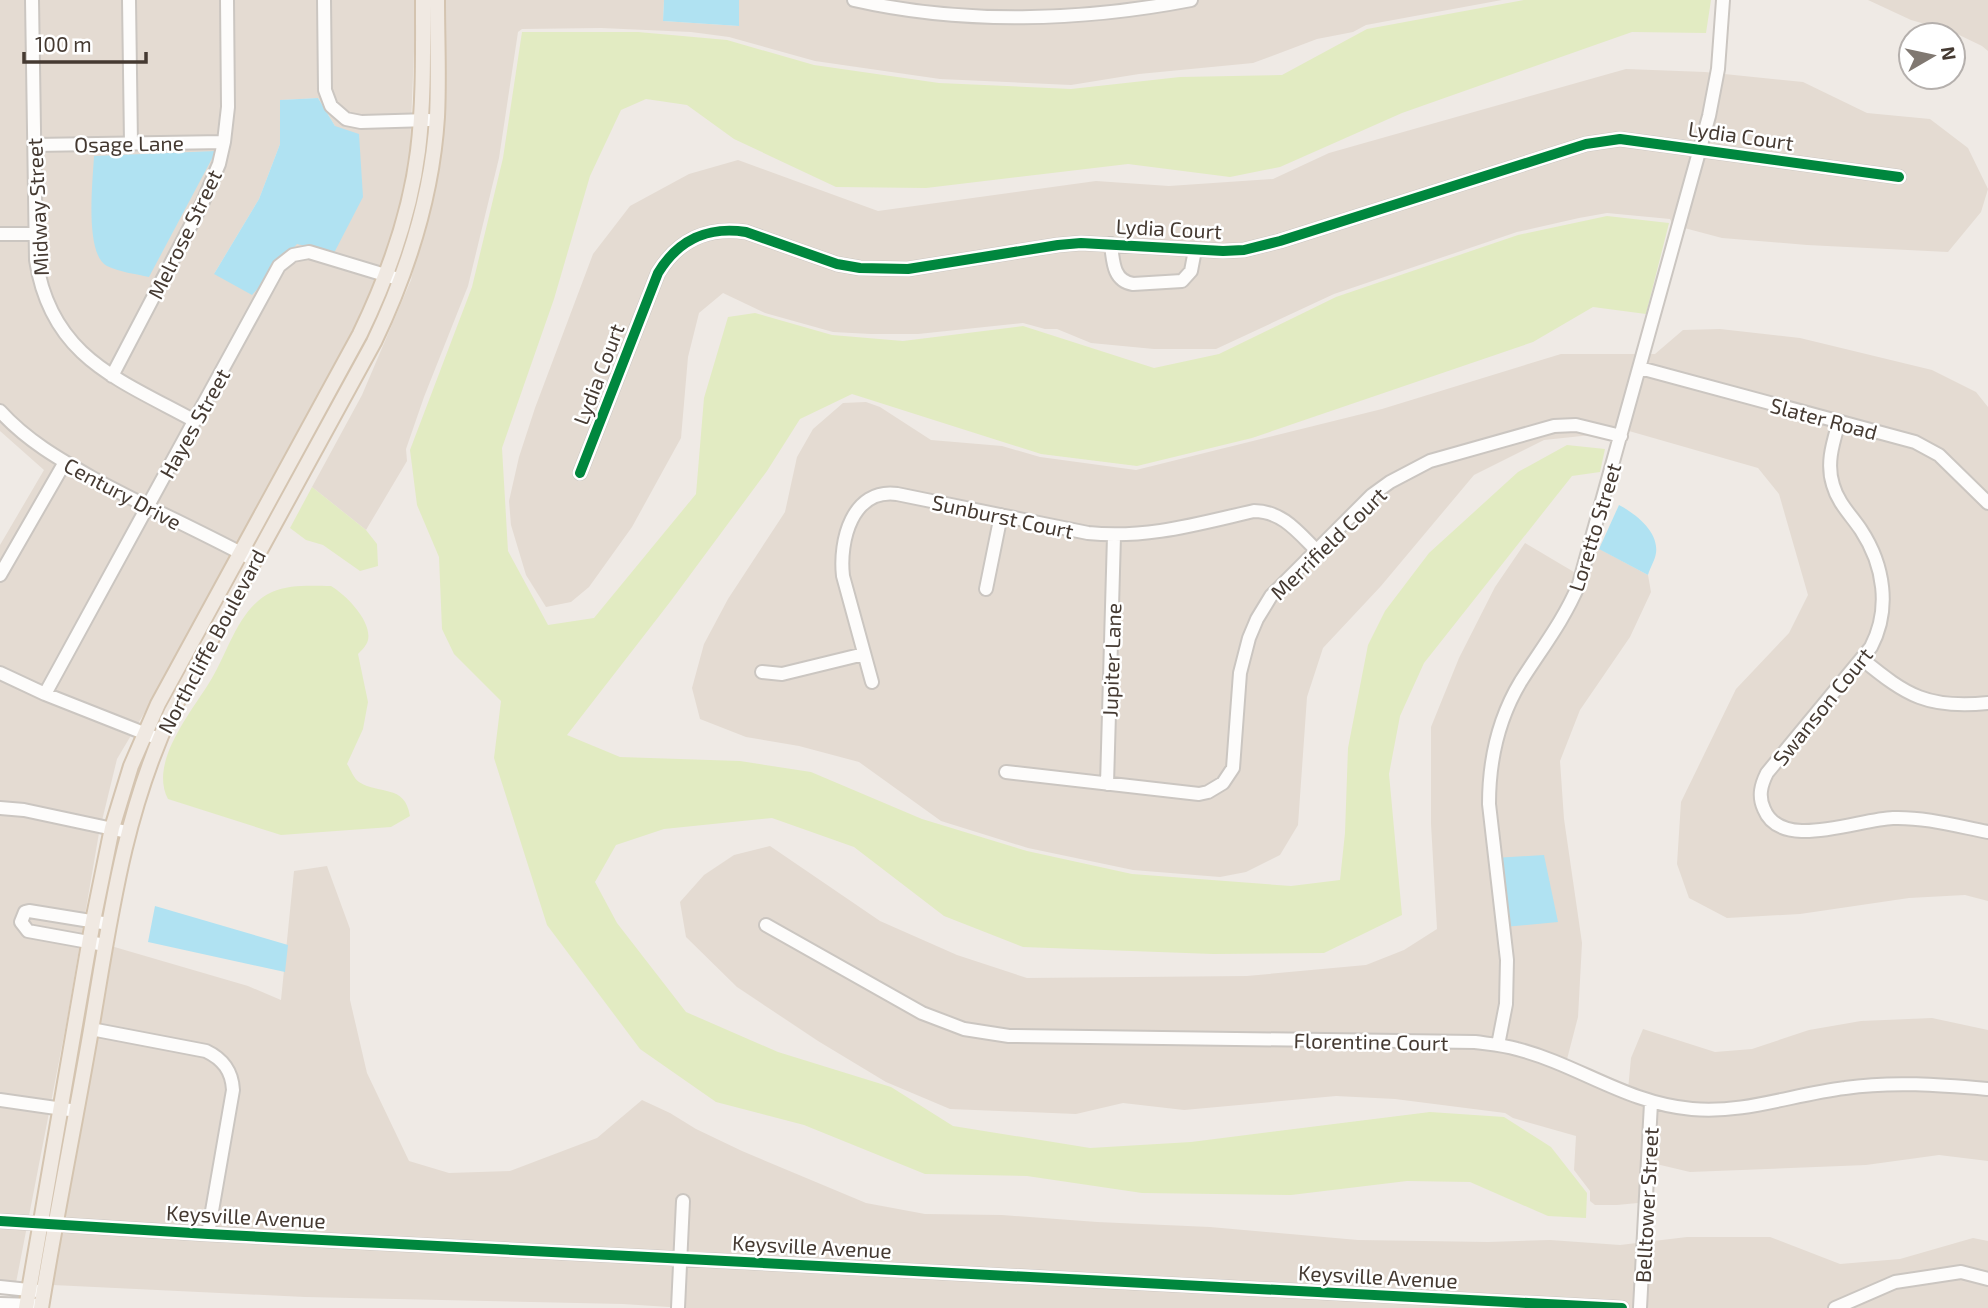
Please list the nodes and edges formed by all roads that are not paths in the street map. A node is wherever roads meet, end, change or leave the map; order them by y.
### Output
1 (32, 0) edge
2 (129, 0) edge
3 (227, 0) edge
4 (324, 0) edge
5 (423, 0) edge
6 (437, 0) edge
7 (854, 0) edge
8 (1191, 0) edge
9 (1723, 0) edge
10 (420, 119) junction
11 (437, 120) junction
12 (224, 142) junction
13 (131, 144) junction
14 (34, 145) junction
15 (1701, 149) junction
16 (1899, 177) dead end
17 (0, 234) edge
18 (35, 234) junction
19 (1111, 244) junction
20 (1195, 250) junction
21 (387, 275) junction
22 (401, 281) junction
23 (1640, 368) junction
24 (112, 376) junction
25 (0, 411) edge
26 (195, 421) junction
27 (1839, 422) junction
28 (1621, 436) junction
29 (65, 462) junction
30 (580, 473) dead end
31 (1988, 503) edge
32 (147, 508) junction
33 (1000, 515) junction
34 (1114, 536) junction
35 (1317, 551) junction
36 (241, 553) junction
37 (254, 560) junction
38 (0, 575) edge
39 (986, 589) dead end
40 (864, 654) junction
41 (1862, 659) junction
42 (762, 672) dead end
43 (0, 673) edge
44 (872, 682) dead end
45 (45, 694) junction
46 (1988, 703) edge
47 (144, 733) junction
48 (159, 739) junction
49 (1006, 772) dead end
50 (1107, 784) junction
51 (0, 808) edge
52 (112, 828) junction
53 (127, 832) junction
54 (1988, 832) edge
55 (93, 921) junction
56 (109, 924) junction
57 (766, 925) dead end
58 (89, 942) junction
59 (105, 945) junction
60 (91, 1029) junction
61 (1497, 1045) junction
62 (1988, 1089) edge
63 (0, 1100) edge
64 (1651, 1102) junction
65 (61, 1109) junction
66 (77, 1111) junction
67 (683, 1201) dead end
68 (0, 1220) edge
69 (41, 1222) junction
70 (57, 1225) junction
71 (208, 1234) junction
72 (680, 1258) junction
73 (1988, 1279) edge
74 (0, 1287) edge
75 (35, 1301) edge
76 (0, 1304) edge
77 (678, 1308) edge
78 (1622, 1308) edge
79 (1640, 1308) edge
80 (1835, 1308) edge

1 - 14 street, Midway Street
2 - 13 street
3 - 12 street, Melrose Street
4 - 10 street
5 - 10 main road, Northcliffe Boulevard
6 - 11 main road, Northcliffe Boulevard
7 - 8 street
9 - 15 street, Loretto Street
10 - 11 street
10 - 21 main road, Northcliffe Boulevard
11 - 22 main road, Northcliffe Boulevard
12 - 13 street, Osage Lane
12 - 24 street, Melrose Street
13 - 14 street, Osage Lane
14 - 18 street, Midway Street
15 - 16 street, Lydia Court
15 - 20 street, Lydia Court
15 - 23 street, Loretto Street
17 - 18 street
18 - 24 street, Midway Street
19 - 20 street, Lydia Court
19 - 20 street
19 - 30 street, Lydia Court
21 - 22 street, Hayes Street
21 - 26 street, Hayes Street
21 - 36 main road, Northcliffe Boulevard
22 - 37 main road, Northcliffe Boulevard
23 - 27 street, Slater Road
23 - 28 street, Loretto Street
24 - 26 street, Midway Street
25 - 29 street, Century Drive
26 - 32 street, Hayes Street
27 - 31 street, Slater Road
27 - 41 street, Swanson Court
28 - 35 street, Merrifield Court
28 - 61 street, Loretto Street
29 - 32 street, Century Drive
29 - 38 street
32 - 36 street, Century Drive
32 - 45 street, Hayes Street
33 - 34 street, Sunburst Court
33 - 39 street
33 - 40 street, Sunburst Court
34 - 35 street, Sunburst Court
34 - 50 street, Jupiter Lane
35 - 50 street, Merrifield Court
36 - 37 street, Century Drive
36 - 47 main road, Northcliffe Boulevard
37 - 48 main road, Northcliffe Boulevard
40 - 42 street
40 - 44 street, Sunburst Court
41 - 46 street
41 - 54 street, Swanson Court
43 - 45 street
45 - 47 street
47 - 48 street
47 - 52 main road, Northcliffe Boulevard
48 - 53 main road, Northcliffe Boulevard
49 - 50 street, Merrifield Court
51 - 52 street
52 - 53 street
52 - 55 main road, Northcliffe Boulevard
53 - 56 main road, Northcliffe Boulevard
55 - 56 street
55 - 58 main road, Northcliffe Boulevard
55 - 58 street
56 - 59 main road, Northcliffe Boulevard
57 - 61 street, Florentine Court
58 - 59 street
58 - 65 main road, Northcliffe Boulevard
59 - 60 main road, Northcliffe Boulevard
60 - 66 main road, Northcliffe Boulevard
60 - 71 street
61 - 64 street, Florentine Court
62 - 64 street, Florentine Court
63 - 65 street
64 - 79 street, Belltower Street
65 - 66 street
65 - 69 main road, Northcliffe Boulevard
66 - 70 main road, Northcliffe Boulevard
67 - 72 street
68 - 69 street, Keysville Avenue
69 - 70 street, Keysville Avenue
69 - 75 main road, Northcliffe Boulevard
70 - 71 street, Keysville Avenue
70 - 75 main road, Northcliffe Boulevard
71 - 72 street, Keysville Avenue
72 - 77 street
72 - 78 street, Keysville Avenue
73 - 80 street
74 - 75 street
75 - 76 street

